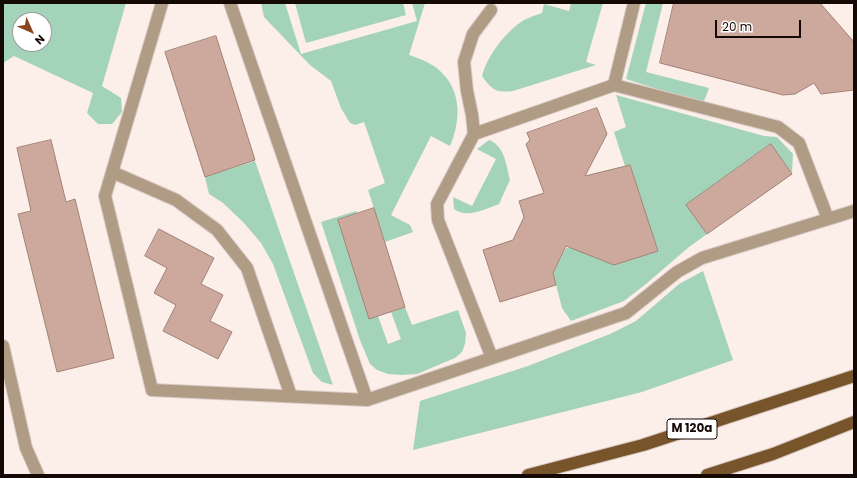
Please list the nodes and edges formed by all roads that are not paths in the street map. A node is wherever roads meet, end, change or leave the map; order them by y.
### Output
1 (162, 3) edge
2 (230, 3) edge
3 (634, 3) edge
4 (491, 10) dead end
5 (614, 85) junction
6 (474, 134) junction
7 (112, 172) junction
8 (854, 211) edge
9 (828, 219) junction
10 (3, 346) edge
11 (492, 358) junction
12 (854, 376) edge
13 (291, 396) junction
14 (367, 400) junction
15 (854, 422) edge
16 (38, 475) edge
17 (528, 475) edge
18 (707, 475) edge

1 - 7 street
2 - 14 street
3 - 5 street
4 - 6 street
5 - 6 street
5 - 9 street
6 - 11 street
7 - 13 street
7 - 13 street
8 - 9 street
9 - 11 street
10 - 16 street
11 - 14 street
12 - 17 main road, M 120a
13 - 14 street
15 - 18 main road

